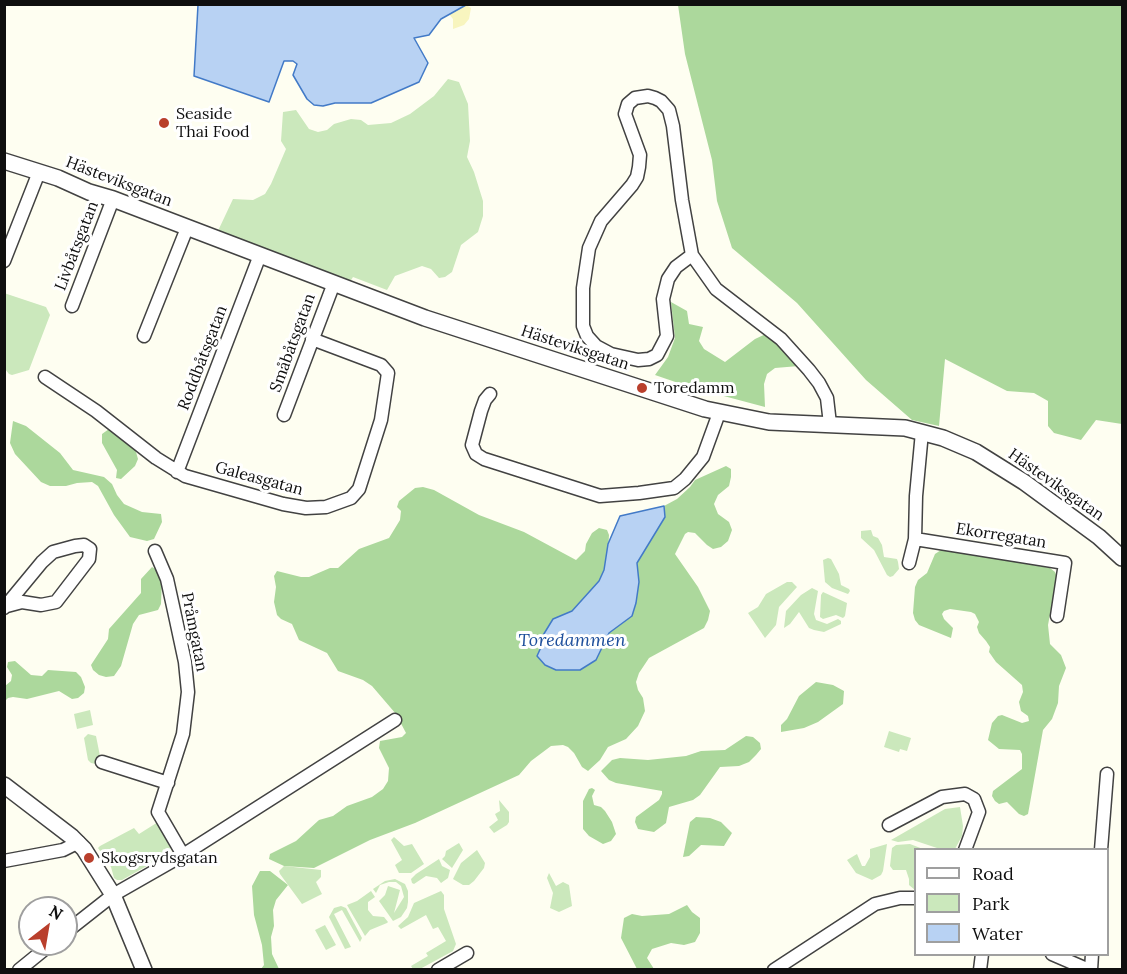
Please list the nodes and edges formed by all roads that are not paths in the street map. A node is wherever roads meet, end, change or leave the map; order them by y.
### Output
1 (4, 161) edge
2 (39, 172) junction
3 (113, 199) junction
4 (188, 228) junction
5 (260, 255) junction
6 (692, 255) junction
7 (4, 261) edge
8 (334, 283) junction
9 (72, 306) dead end
10 (144, 336) dead end
11 (312, 339) junction
12 (45, 377) dead end
13 (490, 394) dead end
14 (719, 413) junction
15 (284, 415) dead end
16 (830, 424) junction
17 (922, 432) junction
18 (177, 472) junction
19 (915, 539) junction
20 (155, 551) dead end
21 (1122, 558) edge
22 (909, 563) dead end
23 (6, 607) edge
24 (1058, 616) dead end
25 (395, 720) dead end
26 (102, 762) dead end
27 (1107, 774) dead end
28 (168, 783) junction
29 (4, 785) edge
30 (889, 825) dead end
31 (79, 842) junction
32 (965, 848) edge
33 (1101, 848) edge
34 (183, 855) junction
35 (4, 861) edge
36 (113, 895) junction
37 (914, 898) edge
38 (78, 923) edge
39 (467, 953) dead end
40 (36, 956) edge
41 (1057, 956) edge
42 (19, 969) edge
43 (144, 969) edge
44 (438, 969) edge
45 (774, 969) edge
46 (1090, 969) edge

1 - 2 street, Hästeviksgatan
2 - 3 street, Hästeviksgatan
2 - 7 street
3 - 4 street, Hästeviksgatan
3 - 9 street, Livbåtsgatan
4 - 5 street, Hästeviksgatan
4 - 10 street
5 - 8 street, Hästeviksgatan
5 - 18 street, Roddbåtsgatan
6 - 6 street
6 - 16 street
8 - 11 street, Småbåtsgatan
8 - 14 street, Hästeviksgatan
11 - 15 street, Småbåtsgatan
11 - 18 street, Galeasgatan
12 - 18 street, Galeasgatan
13 - 14 street
14 - 16 street, Hästeviksgatan
16 - 17 street, Hästeviksgatan
17 - 19 street
17 - 21 street, Hästeviksgatan
19 - 22 street
19 - 24 street, Ekorregatan
20 - 28 street, Pråmgatan
23 - 23 street
25 - 34 street
26 - 28 street
27 - 33 street
28 - 34 street, Pråmgatan
29 - 31 street
30 - 32 street
31 - 35 street
31 - 36 street
34 - 36 street
36 - 38 street
36 - 43 street
37 - 45 street
39 - 44 street
40 - 42 street
41 - 46 street

